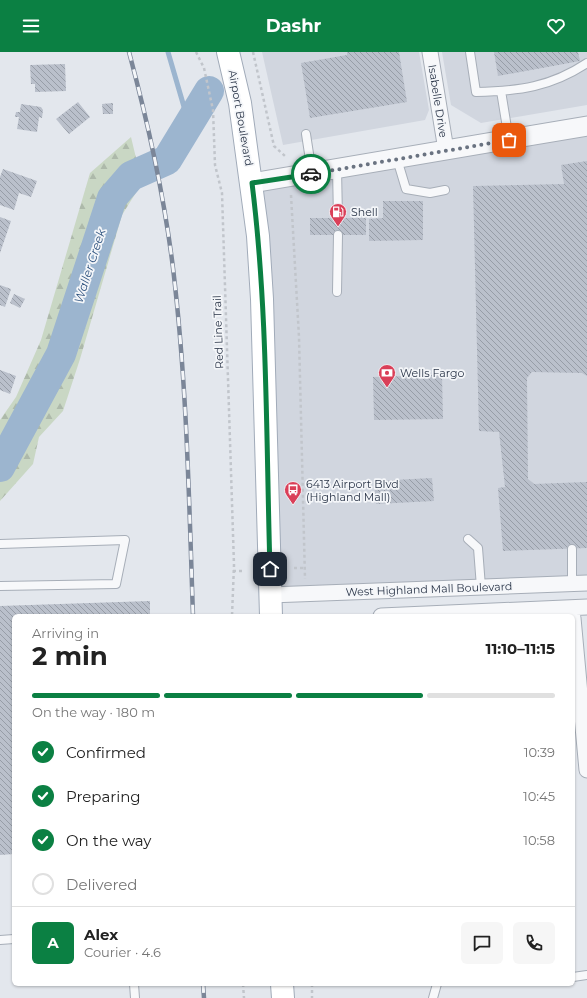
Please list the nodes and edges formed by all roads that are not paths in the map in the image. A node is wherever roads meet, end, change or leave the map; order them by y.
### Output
1 (228, 52) edge
2 (430, 52) edge
3 (470, 52) edge
4 (587, 63) edge
5 (501, 91) junction
6 (587, 126) edge
7 (306, 134) dead end
8 (509, 140) junction
9 (446, 150) junction
10 (397, 159) junction
11 (337, 169) junction
12 (312, 173) junction
13 (252, 183) junction
14 (445, 190) dead end
15 (338, 218) dead end
16 (338, 235) dead end
17 (337, 292) dead end
18 (468, 539) dead end
19 (0, 544) edge
20 (572, 549) dead end
21 (587, 583) edge
22 (572, 584) junction
23 (0, 586) edge
24 (481, 587) junction
25 (271, 605) edge
26 (576, 612) edge
27 (478, 614) edge
28 (575, 632) edge
29 (575, 662) edge
30 (587, 770) edge
31 (12, 939) edge
32 (0, 940) edge
33 (587, 976) edge
34 (575, 977) edge
35 (134, 986) edge
36 (282, 986) edge
37 (436, 986) edge
38 (134, 998) edge
39 (283, 998) edge
40 (433, 998) edge

1 - 13 main road, Airport Boulevard
2 - 9 street, Isabelle Drive
3 - 5 lane
4 - 5 lane
5 - 8 lane
6 - 8 street
7 - 12 lane
8 - 9 street
9 - 10 street
10 - 11 street
10 - 14 lane
11 - 12 street
11 - 15 lane
12 - 13 street
13 - 25 main road, Airport Boulevard
16 - 17 lane
18 - 24 lane
19 - 23 lane
20 - 22 lane
21 - 22 street, West Highland Mall Boulevard
22 - 24 street, West Highland Mall Boulevard
22 - 26 street
24 - 25 street, West Highland Mall Boulevard
26 - 27 street
26 - 28 street
29 - 30 street
31 - 32 lane
33 - 34 lane
35 - 38 lane
36 - 39 main road
37 - 40 lane

